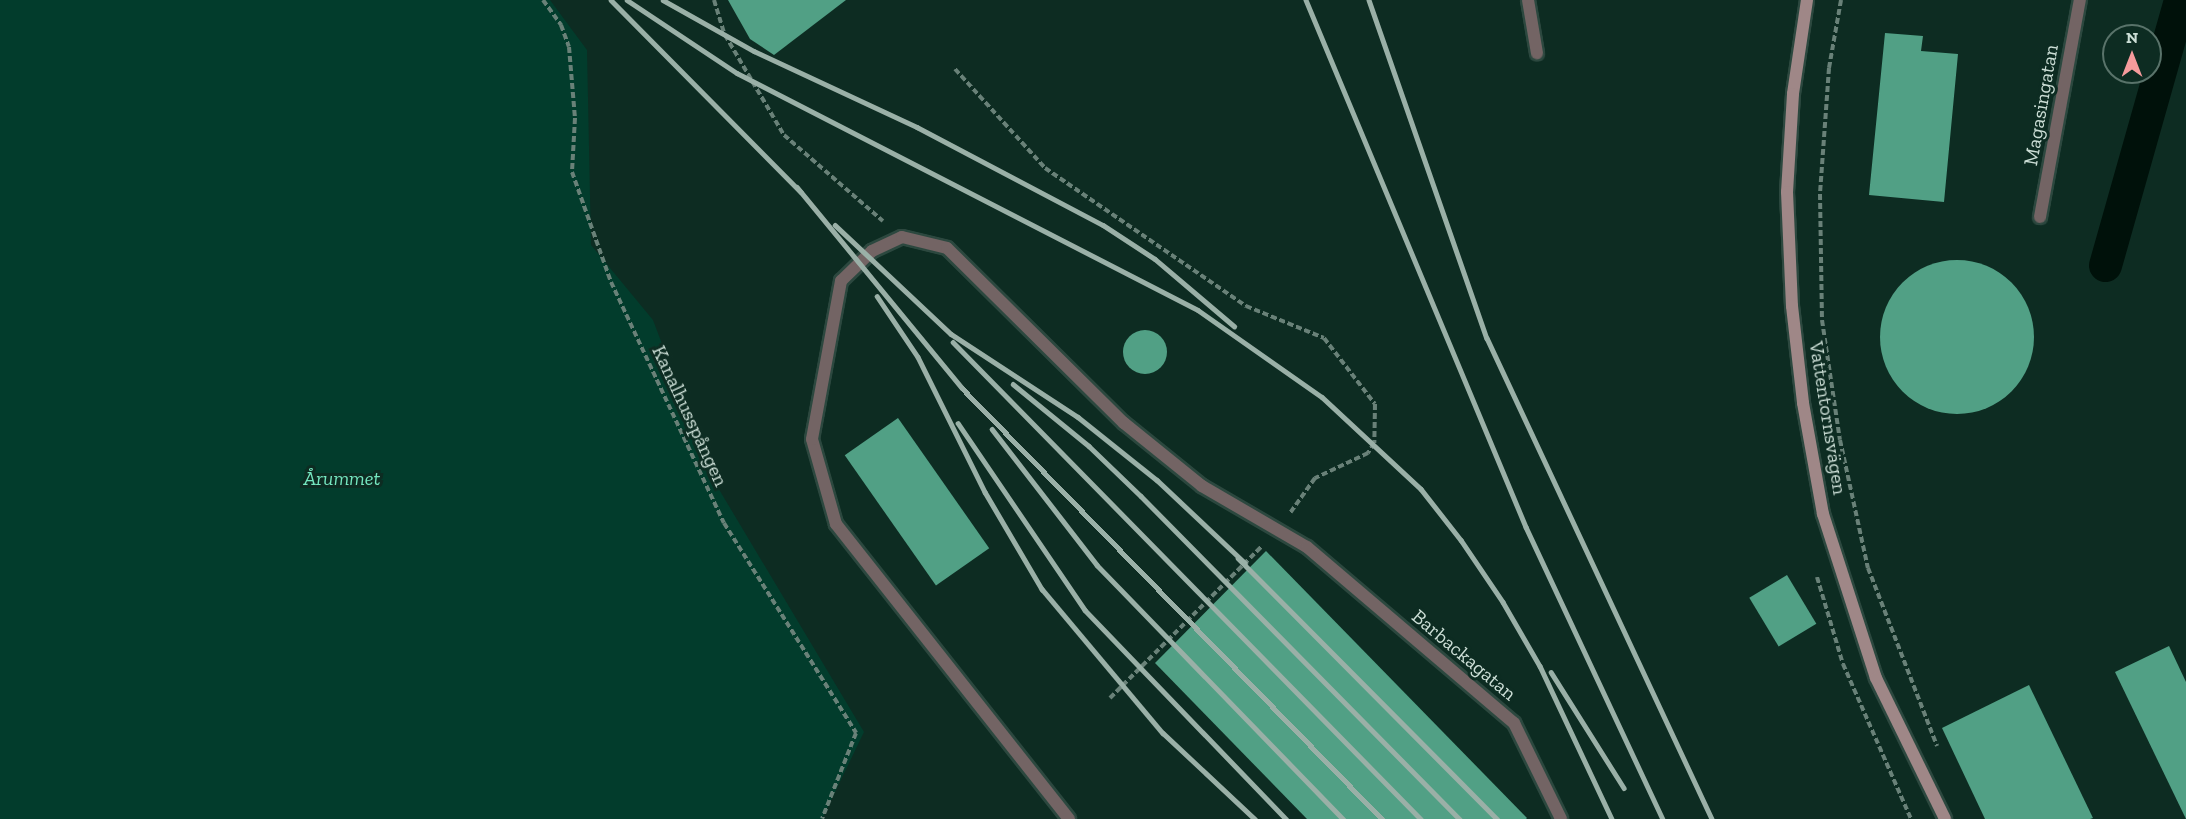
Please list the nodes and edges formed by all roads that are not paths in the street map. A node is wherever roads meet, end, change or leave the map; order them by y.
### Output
1 (1528, 0) edge
2 (1807, 0) edge
3 (2080, 0) edge
4 (1537, 53) dead end
5 (2040, 217) dead end
6 (1069, 819) edge
7 (1561, 819) edge
8 (1945, 819) edge

1 - 4 street
2 - 8 street, Vattentornsvägen
3 - 5 street, Magasingatan
6 - 7 street, Barbackagatan

